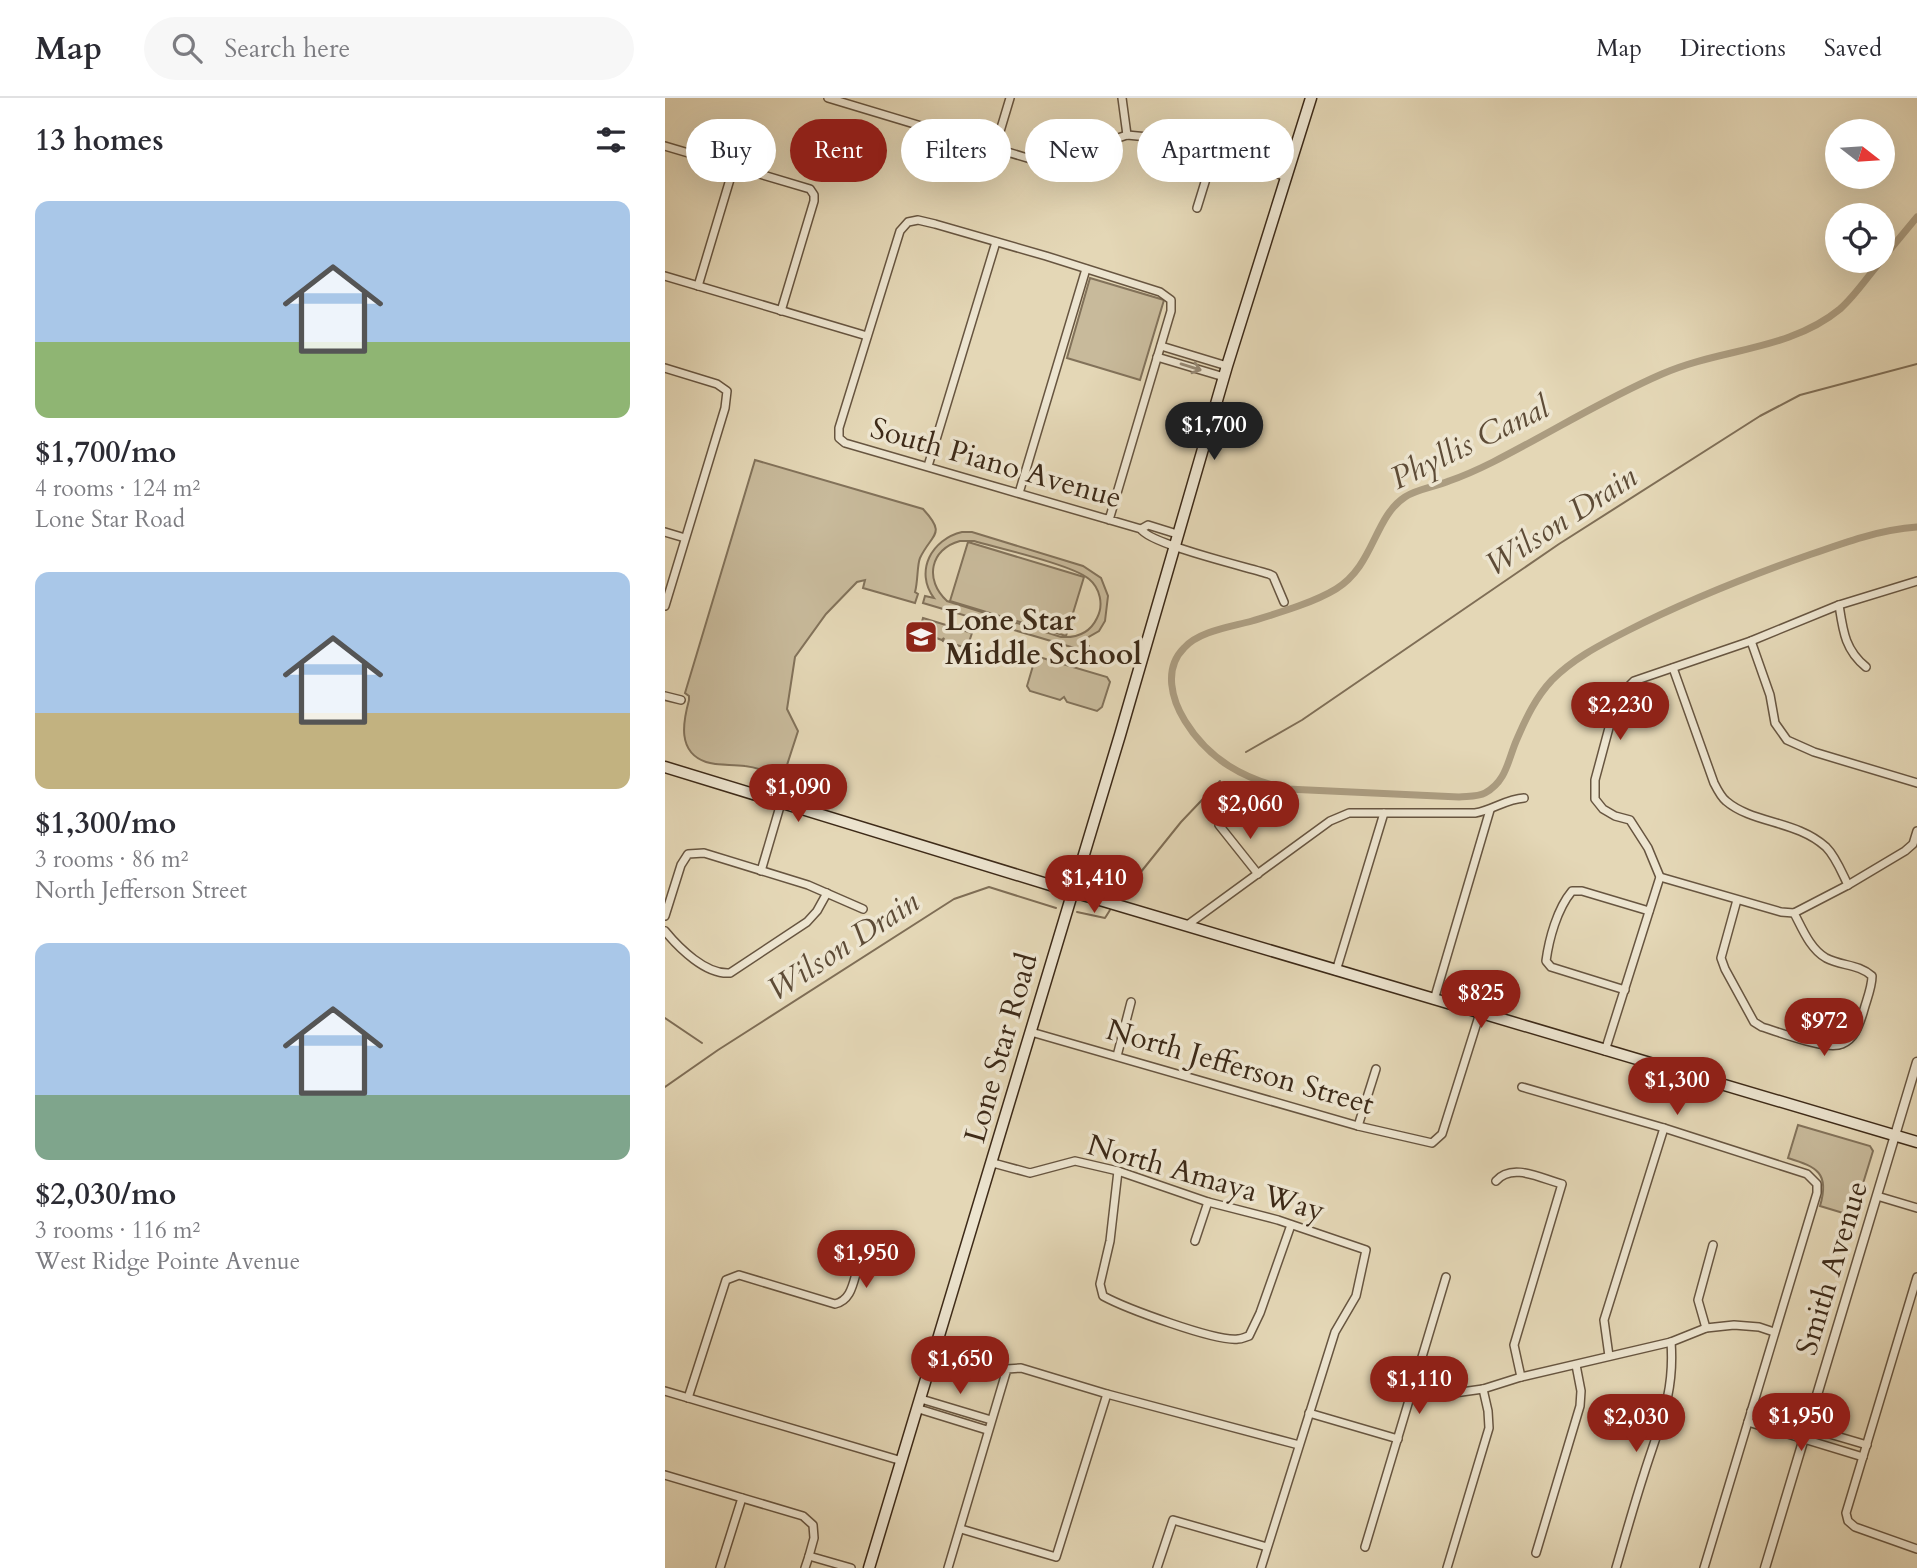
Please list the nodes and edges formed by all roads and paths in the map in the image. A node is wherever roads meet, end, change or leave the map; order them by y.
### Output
1 (828, 98) edge
2 (1010, 98) edge
3 (1122, 98) edge
4 (1311, 98) edge
5 (1004, 119) edge
6 (901, 120) edge
7 (1127, 135) junction
8 (1123, 136) edge
9 (1137, 136) edge
10 (665, 146) edge
11 (686, 152) edge
12 (1294, 154) edge
13 (776, 179) edge
14 (729, 182) edge
15 (1205, 182) edge
16 (1285, 182) edge
17 (1197, 208) dead end
18 (996, 242) junction
19 (1086, 270) junction
20 (665, 276) edge
21 (698, 286) junction
22 (781, 311) junction
23 (867, 336) junction
24 (1161, 346) junction
25 (1157, 357) junction
26 (1227, 366) junction
27 (665, 368) edge
28 (1224, 377) junction
29 (928, 466) junction
30 (1019, 493) junction
31 (1109, 520) junction
32 (1141, 529) junction
33 (665, 533) edge
34 (1177, 534) junction
35 (685, 538) junction
36 (1173, 545) junction
37 (1917, 581) edge
38 (1285, 602) dead end
39 (665, 606) edge
40 (1839, 606) junction
41 (1751, 641) junction
42 (1866, 667) dead end
43 (1673, 668) junction
44 (665, 696) edge
45 (681, 701) dead end
46 (665, 767) edge
47 (1917, 783) edge
48 (1524, 798) dead end
49 (781, 803) junction
50 (1490, 810) junction
51 (1384, 813) junction
52 (1220, 825) dead end
53 (1917, 831) edge
54 (761, 871) junction
55 (1258, 874) junction
56 (1660, 877) junction
57 (1848, 885) junction
58 (1073, 892) junction
59 (827, 893) junction
60 (1737, 900) junction
61 (863, 909) dead end
62 (1649, 911) junction
63 (1794, 913) junction
64 (665, 916) edge
65 (1186, 926) junction
66 (665, 931) edge
67 (1336, 971) junction
68 (1625, 989) junction
69 (1434, 1000) junction
70 (1131, 1002) dead end
71 (1480, 1013) junction
72 (1031, 1032) junction
73 (1605, 1051) junction
74 (1117, 1055) junction
75 (1917, 1062) edge
76 (1375, 1069) dead end
77 (1522, 1087) dead end
78 (1358, 1126) junction
79 (1664, 1128) junction
80 (1895, 1136) junction
81 (1917, 1142) edge
82 (993, 1163) junction
83 (1118, 1171) junction
84 (1496, 1181) dead end
85 (1877, 1196) junction
86 (1208, 1202) junction
87 (1917, 1208) edge
88 (1291, 1225) junction
89 (1195, 1241) dead end
90 (1713, 1245) dead end
91 (858, 1267) dead end
92 (1446, 1277) dead end
93 (1917, 1277) edge
94 (1908, 1310) junction
95 (1917, 1313) edge
96 (1706, 1328) junction
97 (1774, 1332) junction
98 (1671, 1342) junction
99 (1609, 1356) junction
100 (1576, 1365) junction
101 (1521, 1377) junction
102 (1483, 1389) junction
103 (1413, 1390) junction
104 (665, 1391) edge
105 (1107, 1394) junction
106 (688, 1398) junction
107 (920, 1404) junction
108 (1751, 1411) junction
109 (1309, 1413) junction
110 (991, 1420) junction
111 (1748, 1422) junction
112 (1808, 1428) junction
113 (987, 1430) junction
114 (1398, 1439) junction
115 (1804, 1440) junction
116 (1300, 1445) junction
117 (1867, 1445) junction
118 (1863, 1457) junction
119 (902, 1461) junction
120 (665, 1475) edge
121 (742, 1498) junction
122 (961, 1528) junction
123 (1267, 1547) junction
124 (1365, 1547) dead end
125 (1917, 1549) edge
126 (1536, 1553) dead end
127 (809, 1556) junction
128 (720, 1568) edge
129 (805, 1568) edge
130 (851, 1568) edge
131 (869, 1568) edge
132 (949, 1568) edge
133 (1157, 1568) edge
134 (1261, 1568) edge
135 (1447, 1568) edge
136 (1616, 1568) edge
137 (1704, 1568) edge
138 (1765, 1568) edge

1 - 6 street
2 - 5 street
3 - 7 street
4 - 12 main road, Lone Star Road
7 - 8 street
7 - 9 street
10 - 11 street
13 - 22 street
14 - 21 street
15 - 17 street
16 - 26 main road, Lone Star Road
18 - 19 street
18 - 23 street
18 - 29 street
19 - 24 street
19 - 30 street
20 - 21 street
21 - 22 street
22 - 23 street
23 - 29 street, South Piano Avenue
24 - 25 street
24 - 26 street
25 -> 28 street
25 - 31 street
26 - 28 main road, Lone Star Road
27 - 35 street
28 - 34 main road, Lone Star Road
29 - 30 street, South Piano Avenue
30 - 31 street, South Piano Avenue
31 - 32 street, South Piano Avenue
32 - 34 street, South Piano Avenue
32 - 36 street, South Piano Avenue
33 - 35 street
34 - 36 main road, Lone Star Road
35 - 39 street
36 - 38 street, South Piano Avenue
36 - 58 main road, Lone Star Road
37 - 40 street
40 - 41 street
40 - 42 street
41 - 43 street
41 - 47 street
43 - 56 street
43 - 57 street
44 - 45 street
46 - 49 main road
48 - 50 street
49 - 54 street
49 - 58 main road
50 - 51 street
50 - 69 street
51 - 55 street
51 - 67 street
52 - 55 street
53 - 57 street
54 - 59 street
54 - 64 street
55 - 65 street
56 - 60 street
56 - 62 street
57 - 63 street
58 - 65 main road
58 - 72 main road, Lone Star Road
59 - 61 street
59 - 66 street
60 - 63 street
60 - 63 street
62 - 68 street
62 - 68 street
65 - 67 main road
67 - 69 main road
68 - 73 street
69 - 71 main road
70 - 74 street
71 - 73 main road
71 - 78 street, North Jefferson Street
72 - 74 street, North Jefferson Street
72 - 82 main road, Lone Star Road
73 - 80 main road
74 - 78 street, North Jefferson Street
75 - 80 street, Smith Avenue
76 - 78 street
77 - 79 street
79 - 97 street
79 - 99 street
80 - 81 main road
80 - 85 street, Smith Avenue
82 - 83 street, North Amaya Way
82 - 107 main road, Lone Star Road
83 - 86 street, North Amaya Way
83 - 88 street
84 - 101 street
85 - 87 street
85 - 112 street, Smith Avenue
86 - 88 street, North Amaya Way
86 - 89 street
88 - 109 street, North Amaya Way
90 - 96 street
91 - 106 street
92 - 103 street
93 - 94 street
94 - 95 street
94 - 117 street
96 - 97 street
96 - 98 street
97 - 108 street
98 - 99 street
98 - 136 street
99 - 100 street
100 - 101 street
100 - 126 street
101 - 102 street
102 - 103 street
102 - 135 street
103 - 114 street
104 - 106 street
105 - 110 street
105 - 116 street
105 - 122 street
106 - 119 street
107 - 110 street
107 - 113 street
107 - 119 main road, Lone Star Road
108 - 111 street
108 - 112 street
109 - 114 street
109 - 116 street
110 - 113 street
111 - 115 street
111 - 137 street
112 - 115 street, Smith Avenue
112 - 117 street
113 - 122 street
114 - 124 street
115 - 118 street
115 - 138 street, Smith Avenue
116 - 123 street
117 - 118 street
118 - 125 street
119 - 131 main road, Lone Star Road
120 - 121 street
121 - 127 street
121 - 128 street
122 - 132 street
123 - 133 street
123 - 134 street
127 - 129 street
127 - 130 street

